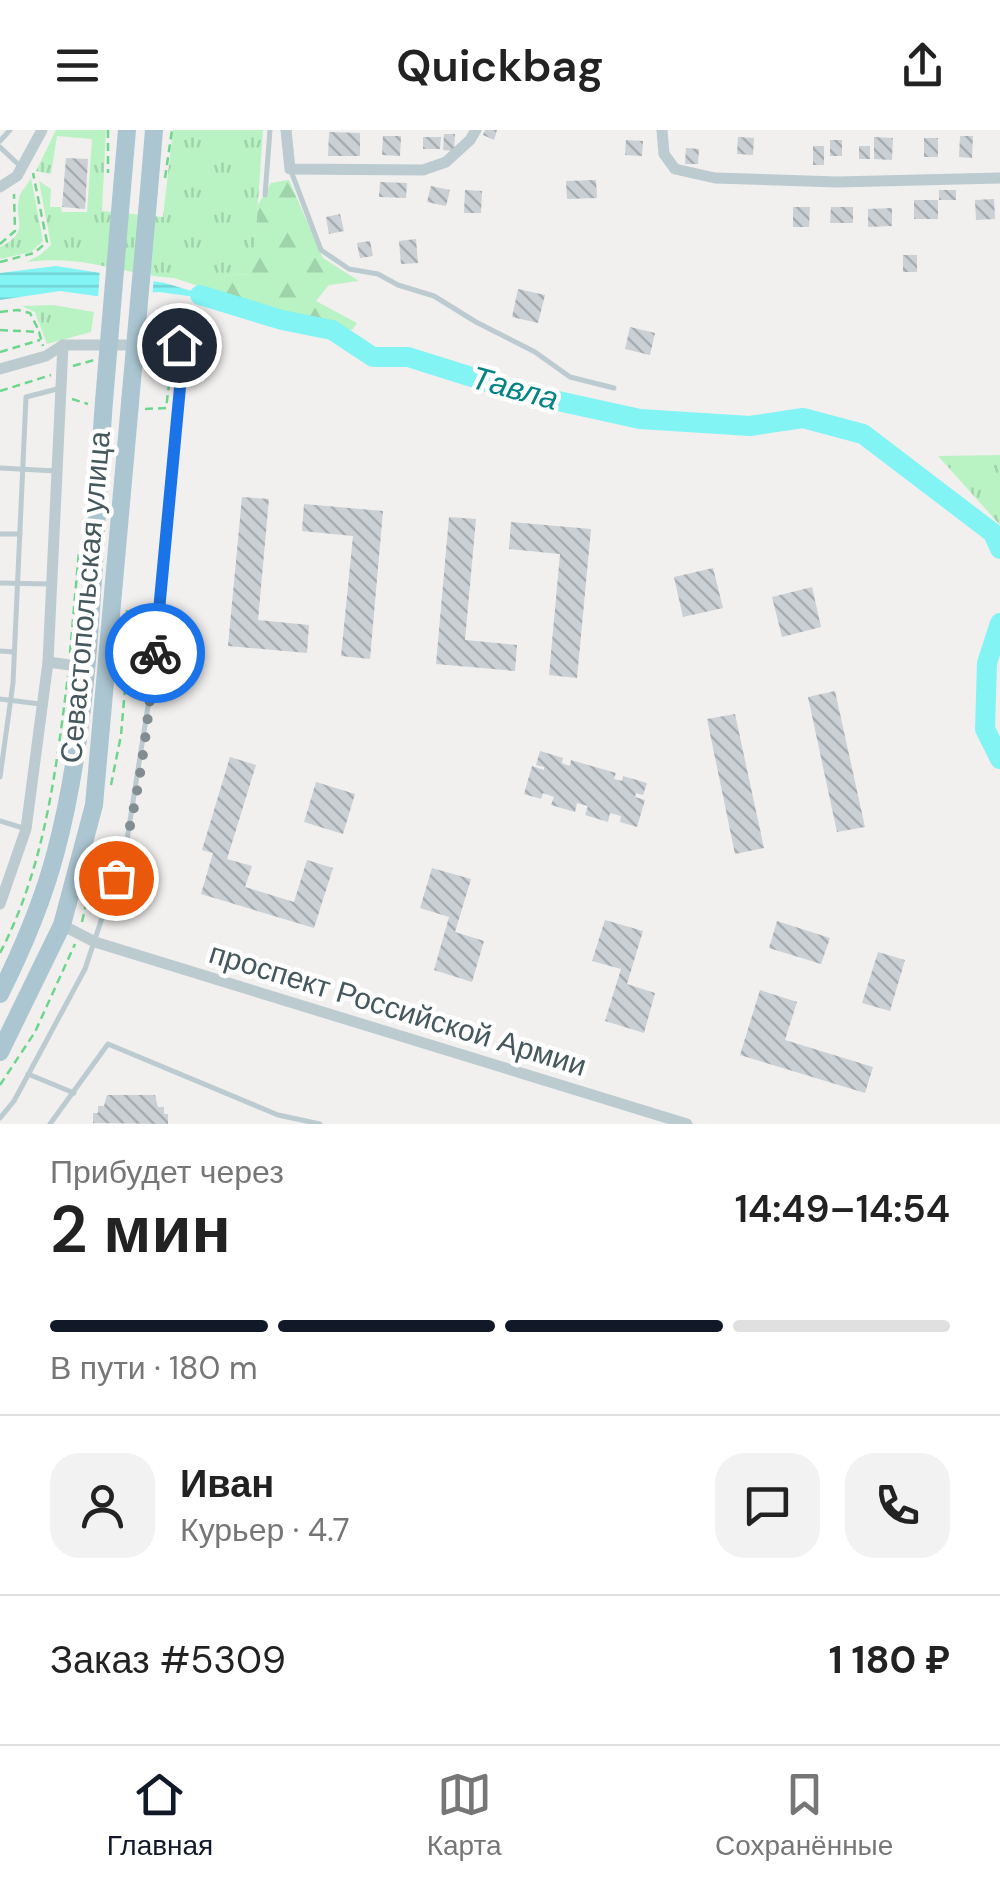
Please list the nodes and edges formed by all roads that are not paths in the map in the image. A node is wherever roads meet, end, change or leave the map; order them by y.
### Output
1 (10, 130) edge
2 (42, 130) edge
3 (127, 130) edge
4 (154, 130) edge
5 (270, 130) edge
6 (286, 130) edge
7 (476, 130) edge
8 (662, 130) edge
9 (0, 144) edge
10 (22, 168) junction
11 (290, 169) junction
12 (1000, 178) edge
13 (5, 184) edge
14 (264, 195) dead end
15 (63, 345) junction
16 (179, 345) joint
17 (0, 369) edge
18 (614, 388) dead end
19 (64, 393) junction
20 (0, 468) edge
21 (24, 469) junction
22 (56, 471) junction
23 (0, 534) edge
24 (20, 534) junction
25 (0, 583) edge
26 (18, 583) junction
27 (52, 584) junction
28 (0, 651) edge
29 (14, 652) junction
30 (48, 662) junction
31 (77, 666) junction
32 (0, 699) edge
33 (12, 700) junction
34 (43, 705) junction
35 (0, 772) edge
36 (0, 821) edge
37 (26, 828) junction
38 (0, 902) edge
39 (62, 925) junction
40 (95, 942) junction
41 (0, 994) edge
42 (0, 1052) edge
43 (28, 1074) junction
44 (74, 1093) junction
45 (278, 1116) junction
46 (0, 1118) edge
47 (50, 1124) edge
48 (276, 1124) edge
49 (320, 1124) edge
50 (687, 1124) edge

1 - 9 lane
2 - 10 street
3 - 31 main road, Севастопольская улица, bridge
4 - 39 main road, Севастопольская улица, bridge
5 - 14 lane
6 - 11 street
7 - 11 street
8 - 12 street
9 - 10 lane
10 - 13 street
11 - 18 lane
15 - 16 street
15 - 17 street
15 - 19 street
16 - 40 lane
19 - 21 lane
19 - 22 street
20 - 21 lane
21 - 22 lane
21 - 24 lane
22 - 27 street
23 - 24 lane
24 - 26 lane
25 - 26 lane
26 - 27 lane
26 - 29 lane
27 - 30 street
28 - 29 lane
29 - 33 lane
30 - 31 street
30 - 34 street
31 - 41 main road, Севастопольская улица
32 - 33 lane
33 - 34 lane
33 - 35 lane
34 - 37 street
36 - 37 lane
37 - 38 street
39 - 40 street, проспект Российской Армии
39 - 42 main road, Севастопольская улица
40 - 43 lane
40 - 50 street, проспект Российской Армии
43 - 44 lane
43 - 46 lane
44 - 45 lane
44 - 47 lane
45 - 48 lane
45 - 49 lane

